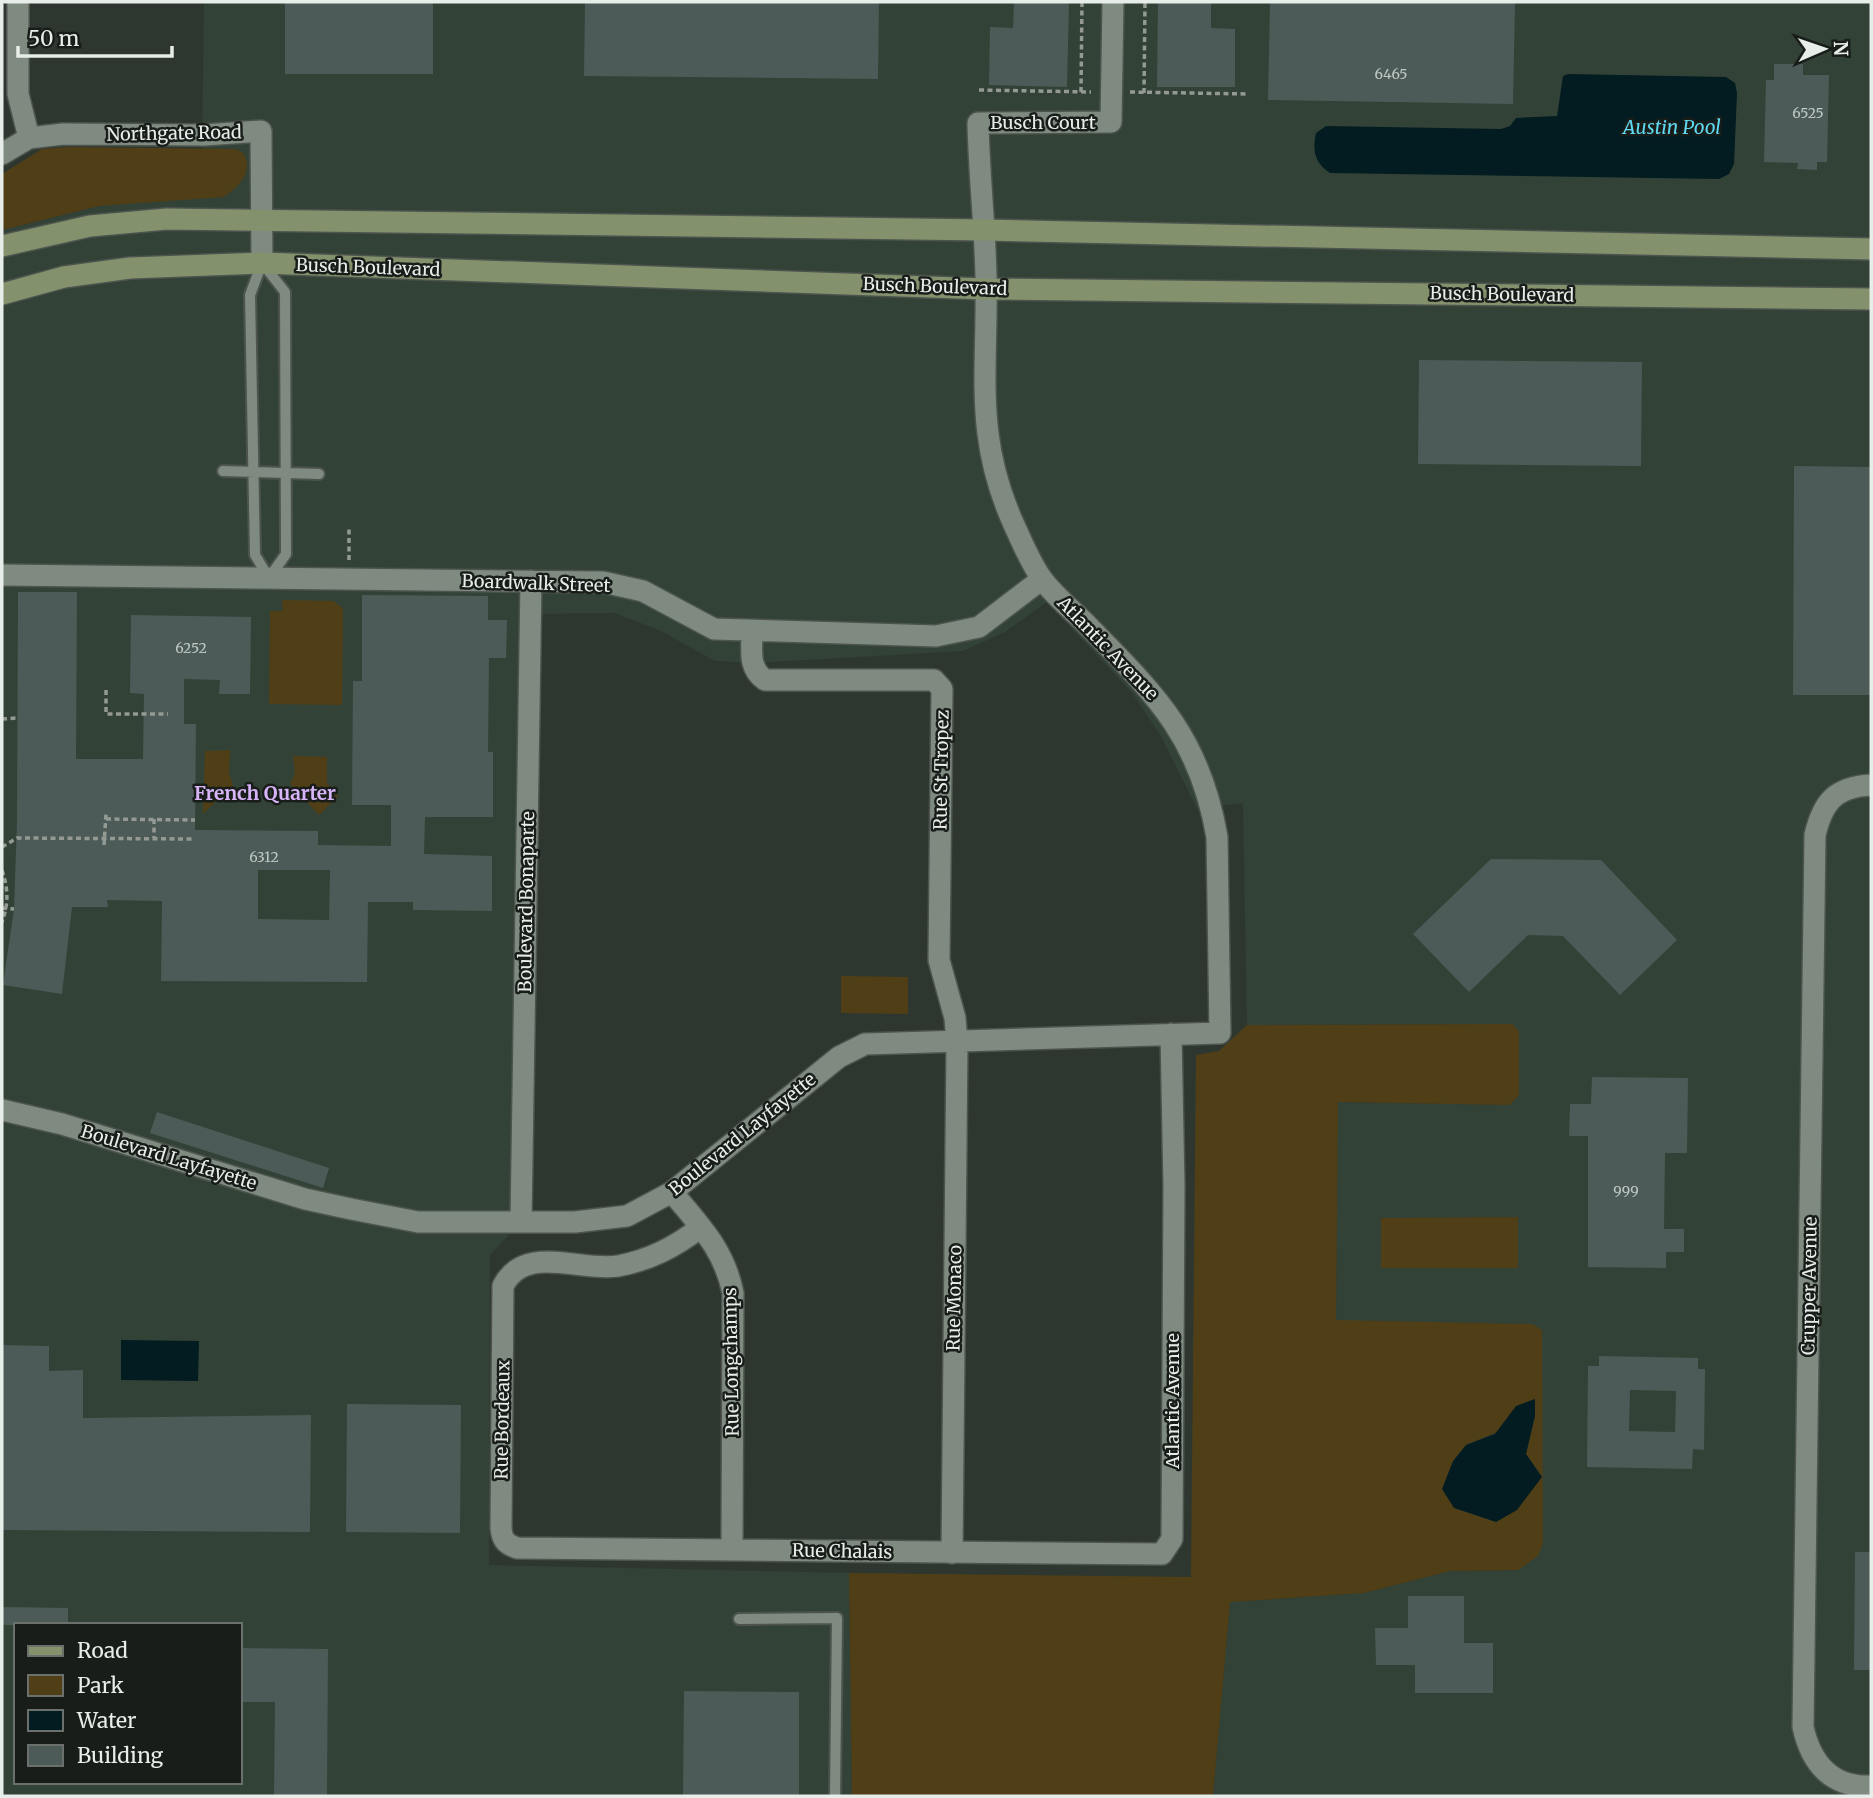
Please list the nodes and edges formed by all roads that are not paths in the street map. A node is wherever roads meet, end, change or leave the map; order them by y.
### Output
1 (18, 2) edge
2 (1113, 2) edge
3 (29, 138) junction
4 (2, 154) edge
5 (263, 220) junction
6 (985, 230) junction
7 (2, 246) edge
8 (1871, 249) edge
9 (262, 263) junction
10 (986, 289) junction
11 (2, 294) edge
12 (1871, 299) edge
13 (222, 471) dead end
14 (254, 472) junction
15 (288, 473) junction
16 (318, 474) dead end
17 (2, 575) edge
18 (269, 578) junction
19 (1042, 579) junction
20 (531, 581) junction
21 (752, 632) junction
22 (1871, 785) edge
23 (1220, 1010) joint
24 (1171, 1034) junction
25 (957, 1043) junction
26 (2, 1110) edge
27 (672, 1192) junction
28 (521, 1222) junction
29 (701, 1227) junction
30 (732, 1550) junction
31 (952, 1553) junction
32 (739, 1619) dead end
33 (1871, 1786) edge
34 (835, 1796) edge

1 - 3 street
2 - 6 street, Busch Court
3 - 4 street, Northgate Road
3 - 5 street, Northgate Road
5 - 6 main road
5 - 7 main road
5 - 9 street, Northgate Road
6 - 8 main road
6 - 10 street, Busch Court
9 - 10 main road, Busch Boulevard
9 - 11 main road, Busch Boulevard
9 - 14 lane
9 - 15 lane
10 - 12 main road, Busch Boulevard
10 - 19 street, Atlantic Avenue
13 - 14 lane
14 - 15 lane
14 - 18 lane
15 - 16 lane
15 - 18 lane
17 - 18 street, Boardwalk Street
18 - 20 street, Boardwalk Street
19 - 21 street, Boardwalk Street
19 - 23 street, Atlantic Avenue
20 - 21 street, Boardwalk Street
20 - 28 street, Boulevard Bonaparte
21 - 25 street, Rue St Tropez
22 - 33 street, Crupper Avenue
23 - 24 street, Boulevard Layfayette
24 - 25 street, Boulevard Layfayette
24 - 31 street, Atlantic Avenue
25 - 27 street, Boulevard Layfayette
25 - 31 street, Rue Monaco
26 - 28 street, Boulevard Layfayette
27 - 28 street, Boulevard Layfayette
27 - 29 street, Rue Longchamps
29 - 30 street, Rue Longchamps
29 - 30 street, Rue Bordeaux
30 - 31 street, Rue Chalais
32 - 34 lane

